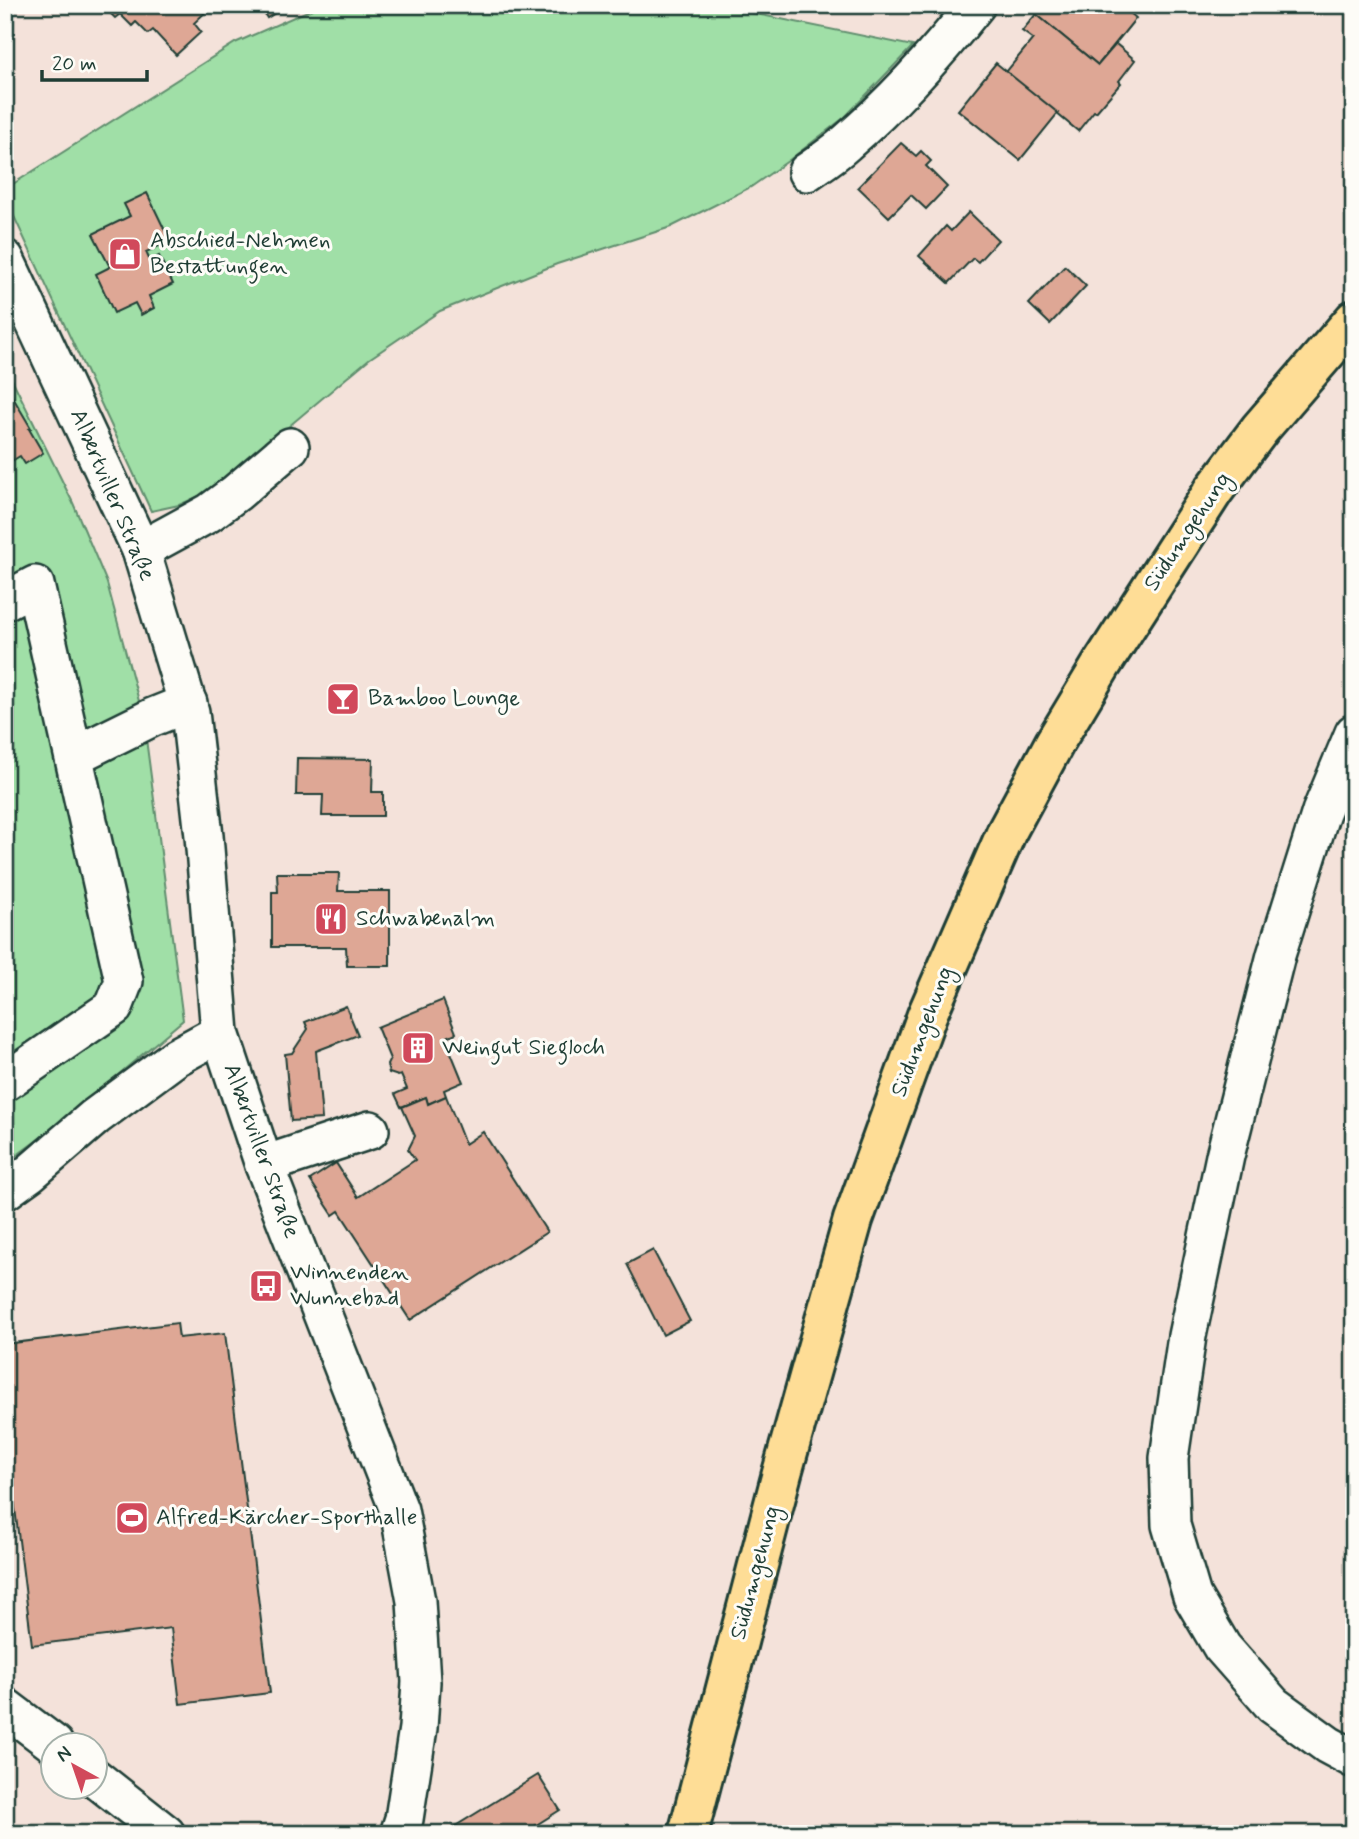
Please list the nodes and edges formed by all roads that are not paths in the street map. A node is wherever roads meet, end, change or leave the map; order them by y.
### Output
1 (976, 5) edge
2 (807, 172) dead end
3 (5, 259) edge
4 (1354, 320) edge
5 (290, 447) dead end
6 (141, 550) junction
7 (5, 601) edge
8 (188, 703) junction
9 (1354, 733) edge
10 (74, 756) junction
11 (220, 1033) junction
12 (5, 1082) edge
13 (370, 1130) dead end
14 (264, 1165) junction
15 (5, 1191) edge
16 (5, 1707) edge
17 (38, 1733) edge
18 (1354, 1759) edge
19 (108, 1788) edge
20 (688, 1830) edge
21 (166, 1834) edge
22 (399, 1834) edge

1 - 2 street
3 - 6 street, Albertviller Straße
4 - 20 main road, Südumgehung
5 - 6 street
6 - 8 street, Albertviller Straße
7 - 10 street
8 - 10 street
8 - 11 street, Albertviller Straße
9 - 18 street
10 - 12 street
11 - 14 street, Albertviller Straße
11 - 15 street, Albertviller Straße
13 - 14 street
14 - 22 street, Albertviller Straße
16 - 17 street
19 - 21 street

